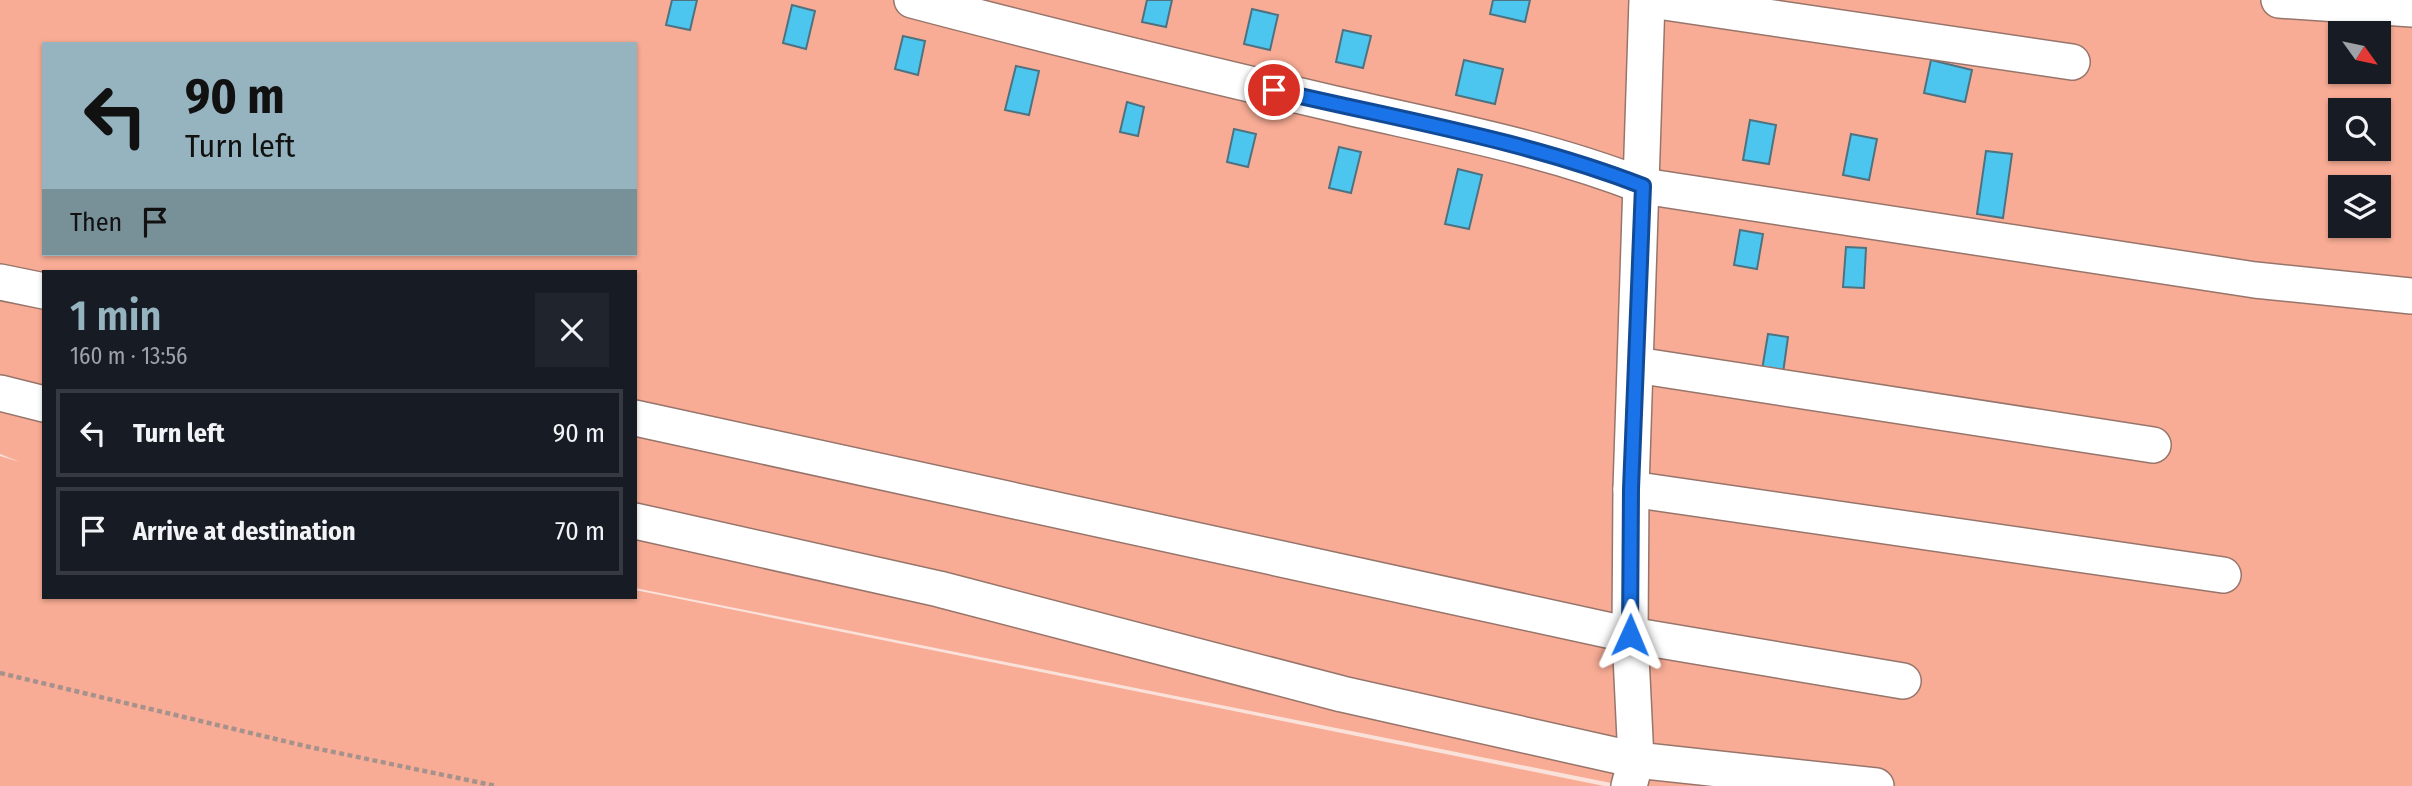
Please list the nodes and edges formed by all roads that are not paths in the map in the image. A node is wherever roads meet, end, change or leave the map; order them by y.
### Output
1 (912, 0) edge
2 (1649, 0) edge
3 (2279, 0) edge
4 (2412, 9) edge
5 (2072, 62) dead end
6 (1643, 186) junction
7 (0, 282) edge
8 (42, 292) edge
9 (2412, 296) edge
10 (1636, 365) junction
11 (0, 393) edge
12 (42, 404) edge
13 (637, 418) edge
14 (2153, 445) dead end
15 (1631, 489) junction
16 (637, 521) edge
17 (2223, 575) dead end
18 (1630, 635) junction
19 (1903, 681) dead end
20 (1632, 773) edge
21 (1876, 786) edge

1 - 6 street
2 - 5 street
2 - 6 street
3 - 4 street
6 - 9 street
6 - 10 street
7 - 8 street
10 - 14 street
10 - 15 street
11 - 12 street
13 - 18 street
15 - 17 street
15 - 18 street
16 - 20 street
18 - 19 street
18 - 20 street
20 - 21 street

